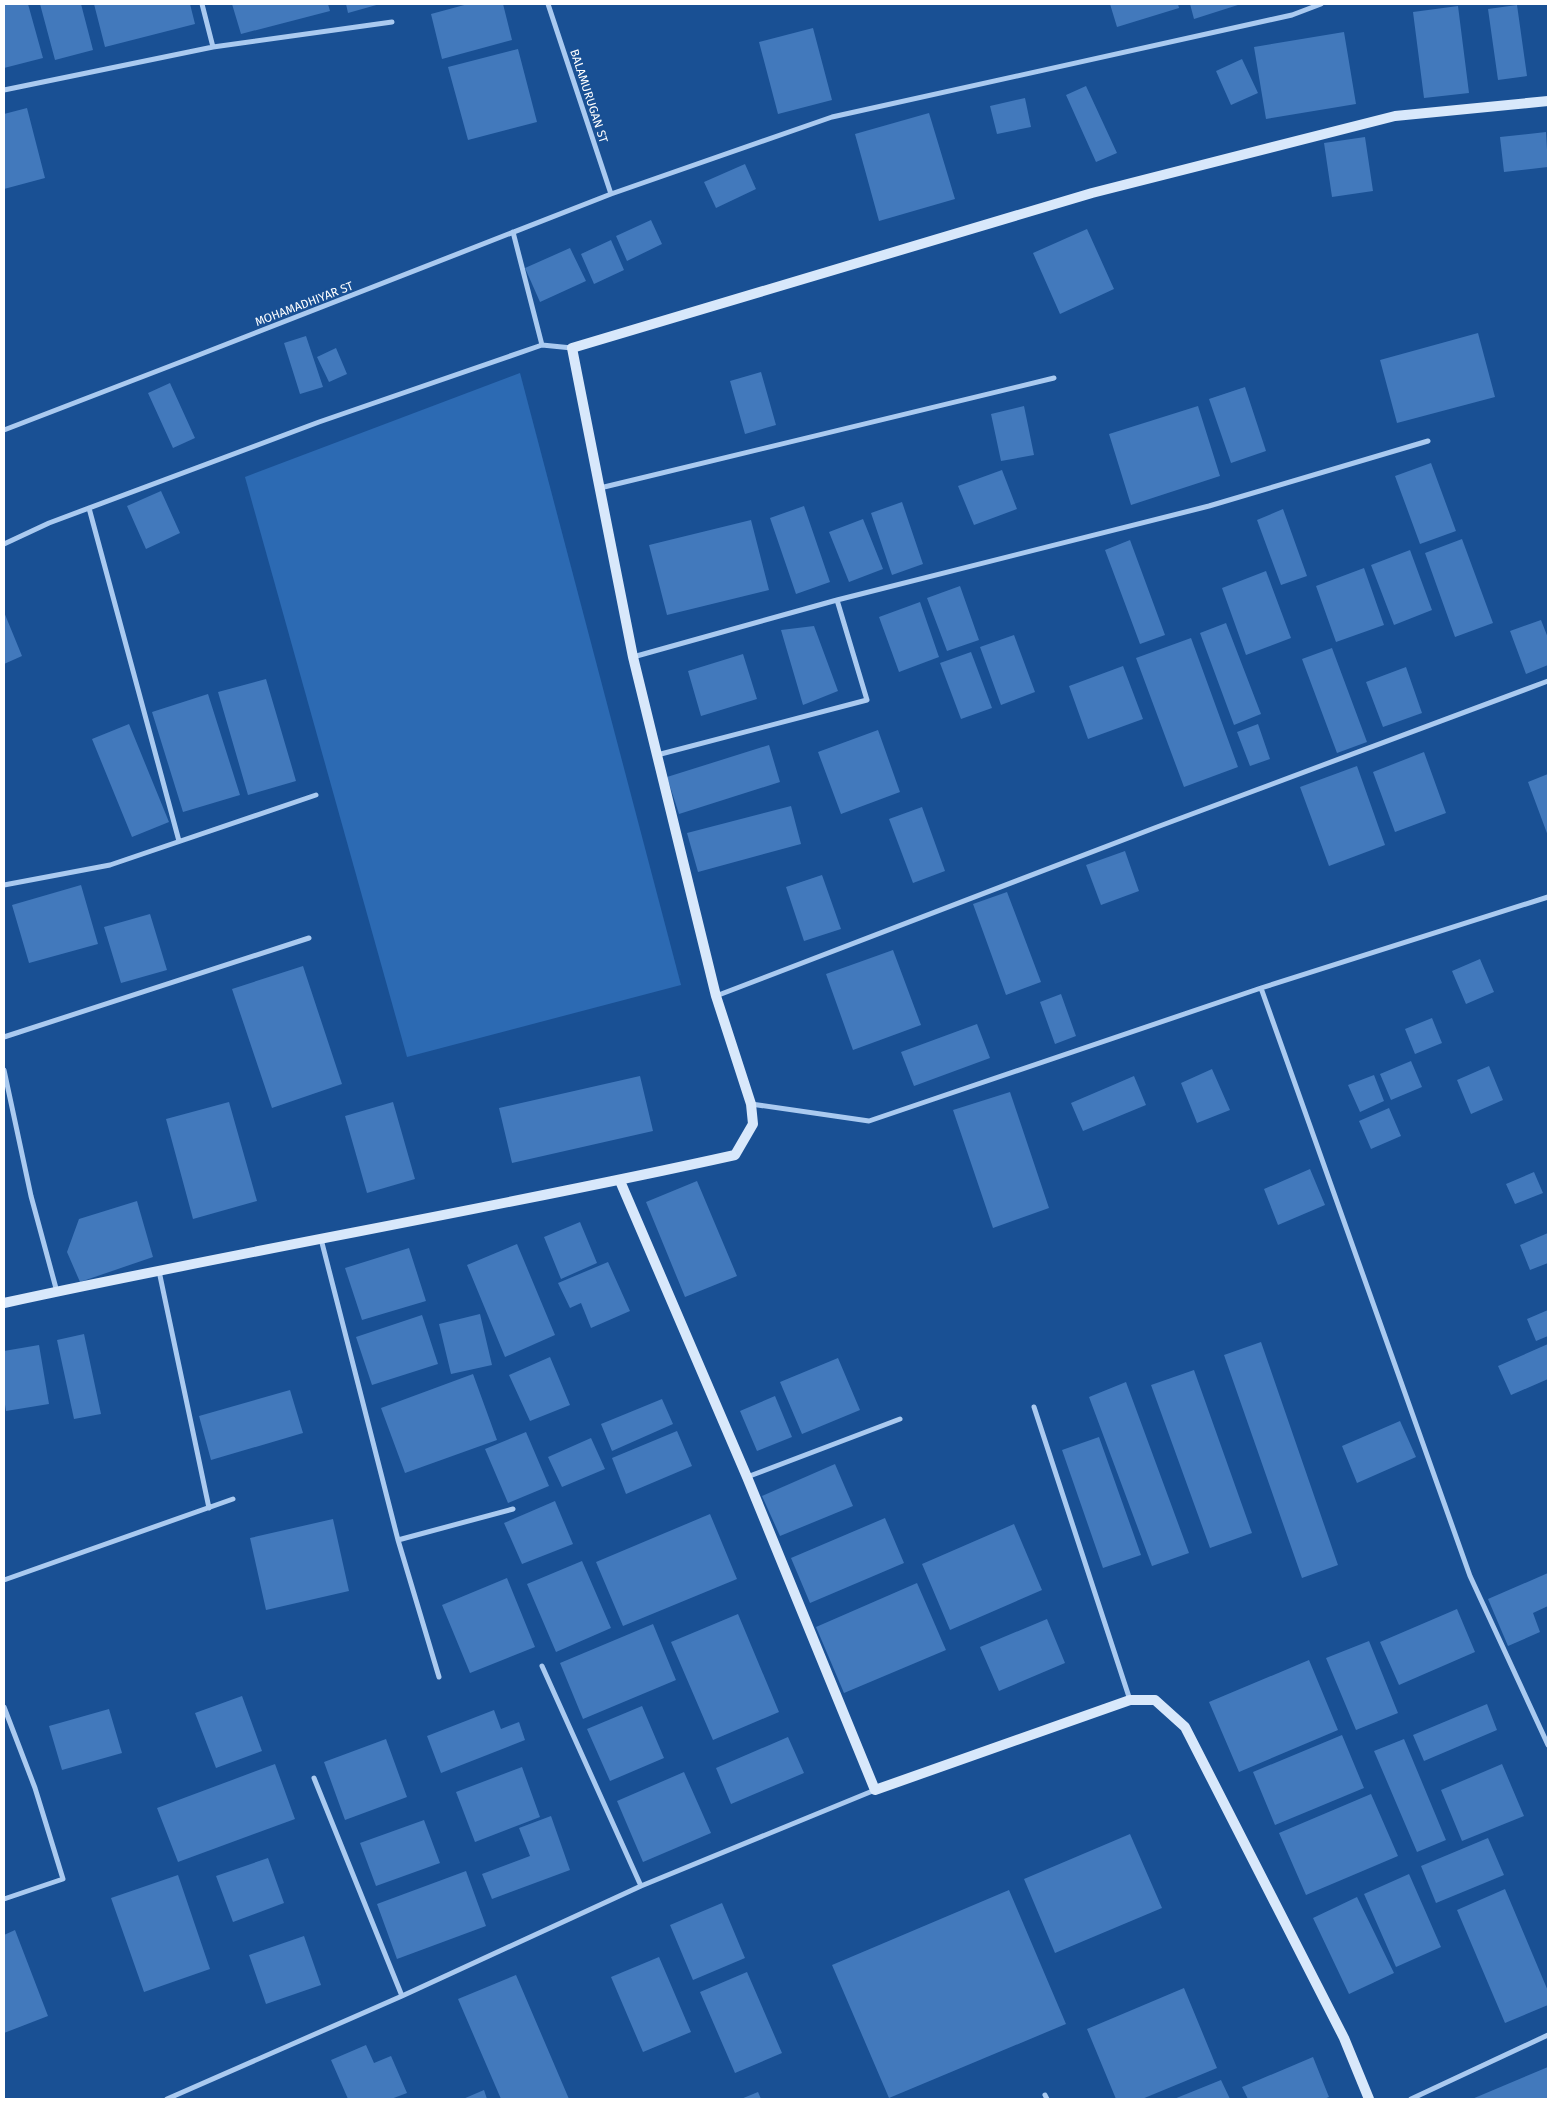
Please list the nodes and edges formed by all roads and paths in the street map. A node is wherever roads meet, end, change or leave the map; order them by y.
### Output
1 (202, 4) edge
2 (548, 4) edge
3 (1322, 4) edge
4 (392, 22) dead end
5 (213, 47) junction
6 (4, 90) edge
7 (1548, 101) edge
8 (611, 194) junction
9 (513, 232) junction
10 (542, 345) junction
11 (572, 348) junction
12 (1054, 378) dead end
13 (4, 430) edge
14 (1428, 441) dead end
15 (600, 488) junction
16 (89, 508) junction
17 (4, 544) edge
18 (837, 600) junction
19 (633, 657) junction
20 (1548, 681) edge
21 (657, 755) junction
22 (316, 795) dead end
23 (179, 841) junction
24 (4, 885) edge
25 (1548, 898) edge
26 (309, 938) dead end
27 (1261, 988) junction
28 (716, 996) junction
29 (4, 1037) edge
30 (4, 1070) edge
31 (751, 1104) junction
32 (620, 1181) junction
33 (321, 1239) junction
34 (159, 1271) junction
35 (57, 1292) junction
36 (4, 1303) edge
37 (1034, 1407) dead end
38 (900, 1419) dead end
39 (747, 1477) junction
40 (233, 1500) dead end
41 (209, 1508) junction
42 (514, 1509) dead end
43 (398, 1540) junction
44 (4, 1580) edge
45 (542, 1666) dead end
46 (439, 1677) dead end
47 (1130, 1700) junction
48 (4, 1706) edge
49 (1548, 1745) edge
50 (314, 1778) dead end
51 (875, 1790) junction
52 (642, 1886) junction
53 (4, 1899) edge
54 (402, 1996) junction
55 (1548, 2035) edge
56 (167, 2099) edge
57 (1369, 2099) edge
58 (1411, 2099) edge

1 - 5 street
2 - 8 street, BALAMURUGAN ST
3 - 8 street, MOHAMADHIYAR ST
4 - 5 street
5 - 6 street
7 - 11 street
8 - 9 street, MOHAMADHIYAR ST
9 - 10 street
9 - 13 street, MOHAMADHIYAR ST
10 - 11 street
10 - 16 street
11 - 15 street
12 - 15 street
14 - 18 street
15 - 19 street
16 - 17 street
16 - 23 street
18 - 19 street
18 - 21 street
19 - 21 street
20 - 28 street
21 - 28 street
22 - 23 street
23 - 24 street
25 - 27 street
26 - 29 street
27 - 31 street
27 - 49 street
28 - 31 street
30 - 35 street
31 - 32 street
32 - 33 street
32 - 39 street
33 - 34 street
33 - 43 street
34 - 35 street
34 - 41 street
35 - 36 street
37 - 47 street
38 - 39 street
39 - 51 street
40 - 41 street
41 - 44 street
42 - 43 street
43 - 46 street
45 - 52 street
47 - 51 street
47 - 57 street
48 - 53 street
50 - 54 street
51 - 52 street
52 - 54 street
54 - 56 street
55 - 58 street

